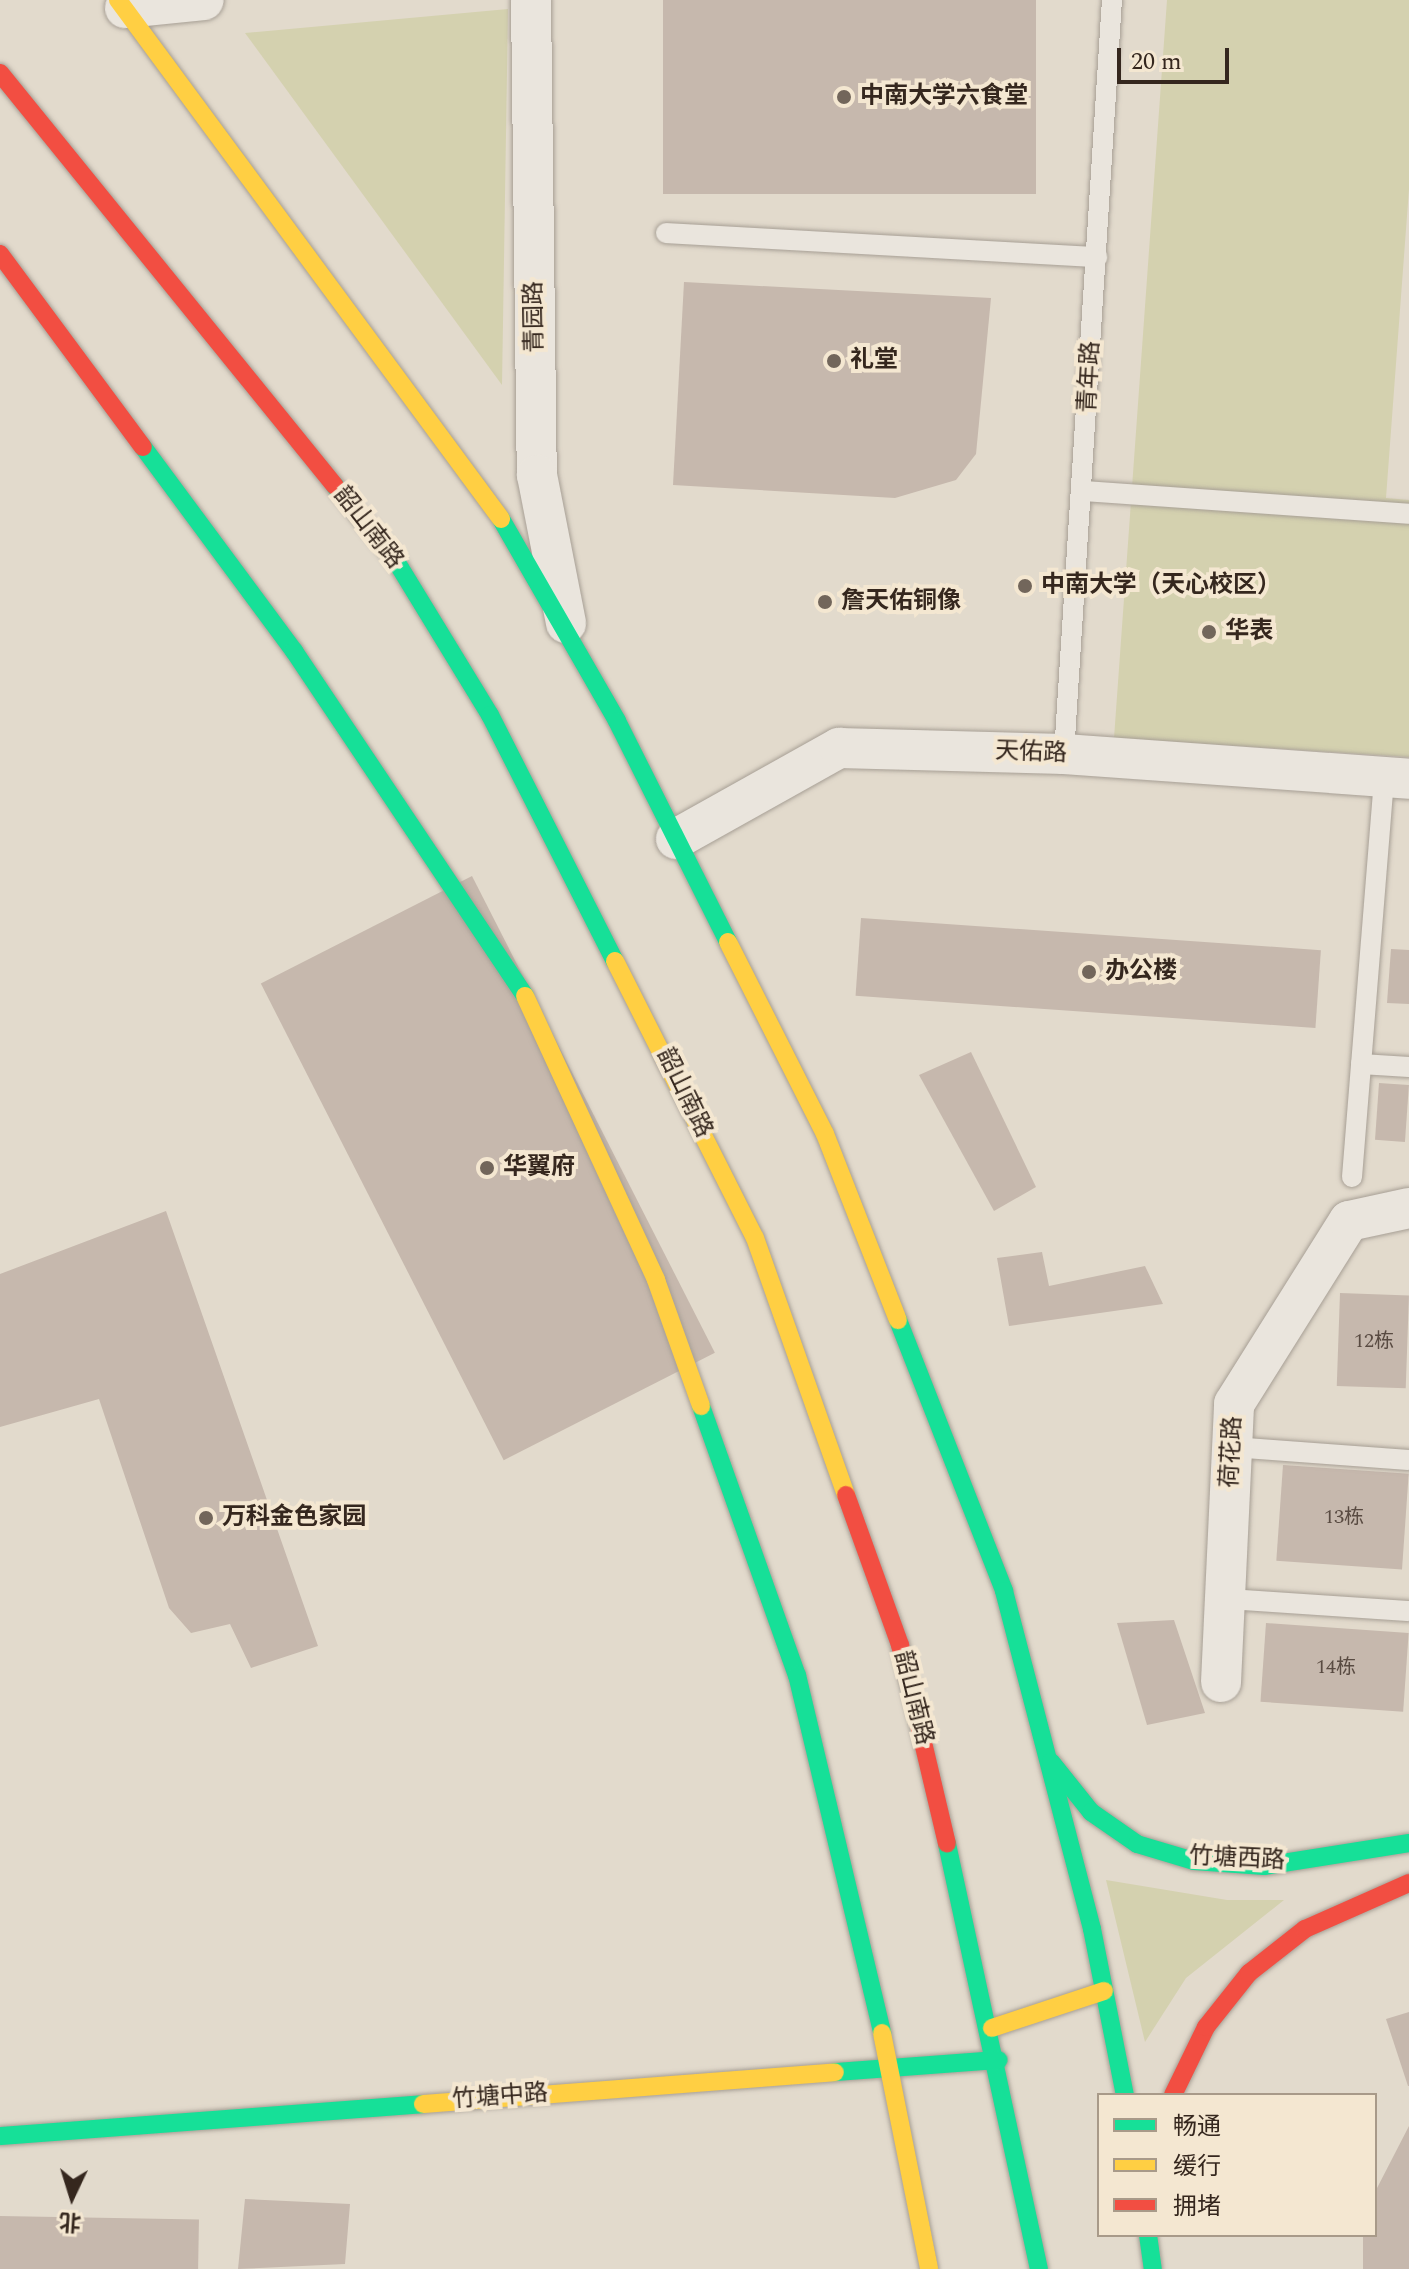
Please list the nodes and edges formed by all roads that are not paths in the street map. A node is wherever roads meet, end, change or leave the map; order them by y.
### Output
1 (204, 0) edge
2 (531, 0) edge
3 (1112, 0) edge
4 (121, 4) edge
5 (0, 73) edge
6 (666, 233) dead end
7 (0, 254) edge
8 (1097, 257) junction
9 (1083, 491) junction
10 (1409, 514) edge
11 (567, 631) junction
12 (1064, 754) junction
13 (1396, 778) edge
14 (676, 839) junction
15 (1361, 1064) junction
16 (1409, 1067) edge
17 (1352, 1177) dead end
18 (1409, 1208) edge
19 (1232, 1447) junction
20 (1409, 1460) edge
21 (1242, 1600) dead end
22 (1409, 1611) edge
23 (1221, 1682) dead end
24 (1051, 1762) junction
25 (1409, 1843) edge
26 (1409, 1883) edge
27 (1104, 1991) junction
28 (992, 2028) junction
29 (999, 2060) junction
30 (890, 2067) junction
31 (1125, 2093) edge
32 (1174, 2093) edge
33 (0, 2136) edge
34 (1149, 2239) edge
35 (929, 2269) edge
36 (1039, 2269) edge
37 (1153, 2269) edge

1 - 4 street
2 - 11 street, 青园路
3 - 8 lane, 青年路
4 - 11 main road
5 - 28 main road, 韶山南路
6 - 8 lane
7 - 30 main road
8 - 9 lane, 青年路
9 - 10 lane
9 - 12 lane, 青年路
11 - 14 main road
12 - 13 street, 天佑路
12 - 14 street, 天佑路
13 - 15 lane
14 - 24 main road
15 - 16 lane
15 - 17 lane
18 - 19 street, 荷花路
19 - 20 lane
19 - 23 street, 荷花路
21 - 22 lane
24 - 25 main road, 竹塘西路
24 - 27 main road
26 - 32 main road
27 - 28 main road
27 - 31 main road
28 - 29 main road, 韶山南路
29 - 30 main road, 竹塘中路
29 - 36 main road, 韶山南路
30 - 33 main road, 竹塘中路
30 - 35 main road
34 - 37 main road

